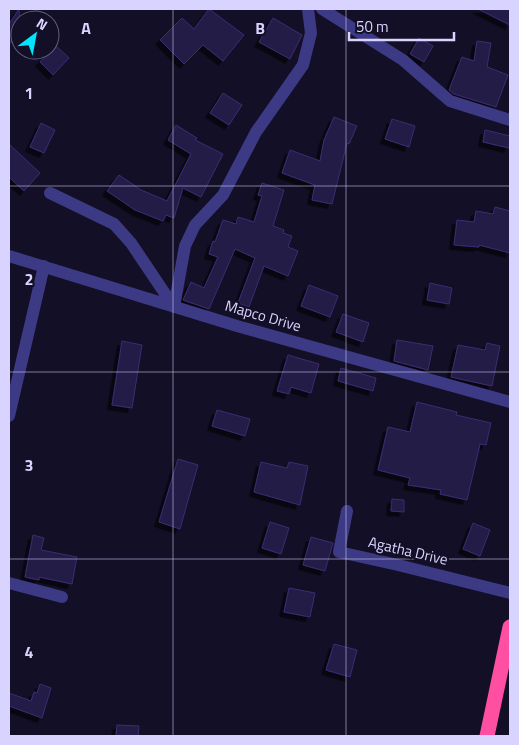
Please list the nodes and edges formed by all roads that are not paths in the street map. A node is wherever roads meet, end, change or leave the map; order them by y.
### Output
1 (308, 9) edge
2 (322, 9) edge
3 (510, 120) edge
4 (50, 193) dead end
5 (9, 256) edge
6 (44, 266) junction
7 (174, 307) junction
8 (510, 402) edge
9 (9, 416) edge
10 (347, 511) dead end
11 (9, 583) edge
12 (510, 594) edge
13 (62, 597) dead end
14 (510, 627) edge
15 (487, 736) edge

1 - 7 street
2 - 3 street
4 - 7 street
5 - 6 street, Mapco Drive
6 - 7 street, Mapco Drive
6 - 9 street
7 - 8 street, Mapco Drive
10 - 12 street, Agatha Drive
11 - 13 street
14 - 15 highway

